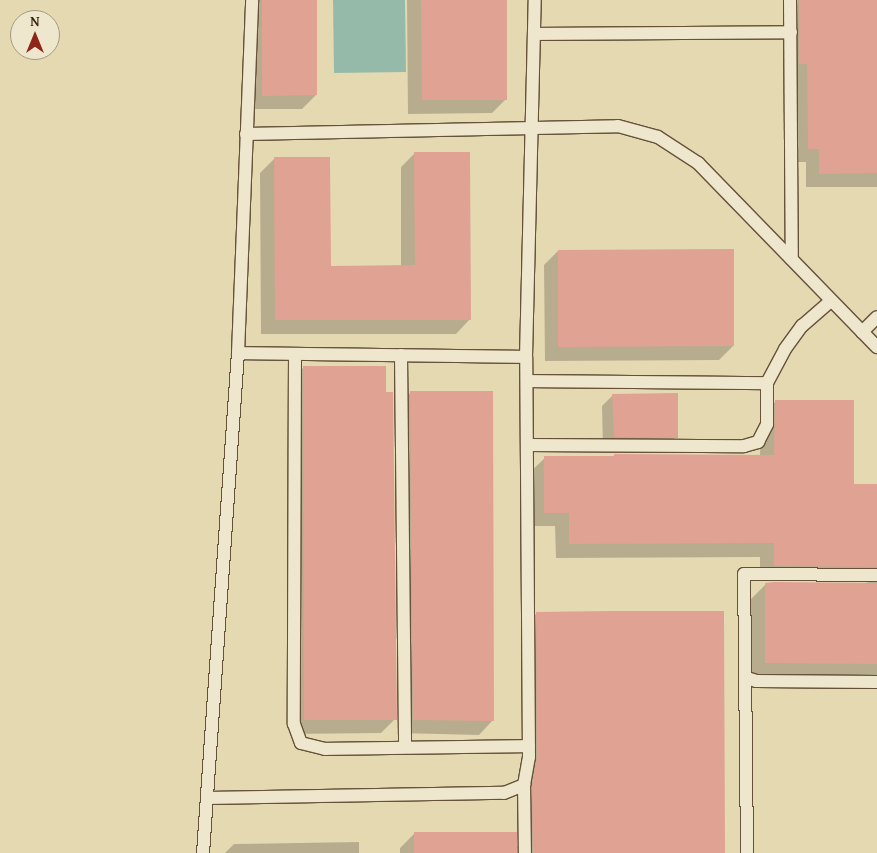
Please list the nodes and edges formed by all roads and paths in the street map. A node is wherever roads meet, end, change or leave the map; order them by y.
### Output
1 (252, 0) edge
2 (535, 0) edge
3 (790, 0) edge
4 (791, 32) junction
5 (534, 34) junction
6 (532, 127) junction
7 (246, 134) junction
8 (792, 259) junction
9 (831, 301) junction
10 (877, 317) edge
11 (862, 332) junction
12 (877, 347) edge
13 (238, 353) junction
14 (295, 354) junction
15 (401, 355) junction
16 (526, 357) junction
17 (527, 381) junction
18 (767, 383) junction
19 (528, 446) junction
20 (877, 575) edge
21 (746, 678) junction
22 (877, 682) edge
23 (405, 746) junction
24 (529, 746) junction
25 (524, 785) junction
26 (207, 798) junction
27 (203, 853) edge
28 (525, 853) edge
29 (747, 853) edge

1 - 7 lane
2 - 5 lane
3 - 4 lane
4 - 5 lane
4 - 8 lane
5 - 6 lane
6 - 7 lane
6 - 8 lane
6 - 16 lane
7 - 13 lane
8 - 9 lane
9 - 11 lane
9 - 18 lane
10 - 11 lane
11 - 12 lane
13 - 14 lane
13 - 26 lane
14 - 15 lane
14 - 23 lane
15 - 16 lane
15 - 23 lane
16 - 17 lane
17 - 18 lane
17 - 19 lane
18 - 19 lane
19 - 24 lane
20 - 21 lane
21 - 22 lane
21 - 29 lane
23 - 24 lane
24 - 25 lane
25 - 26 lane
25 - 28 lane
26 - 27 lane

